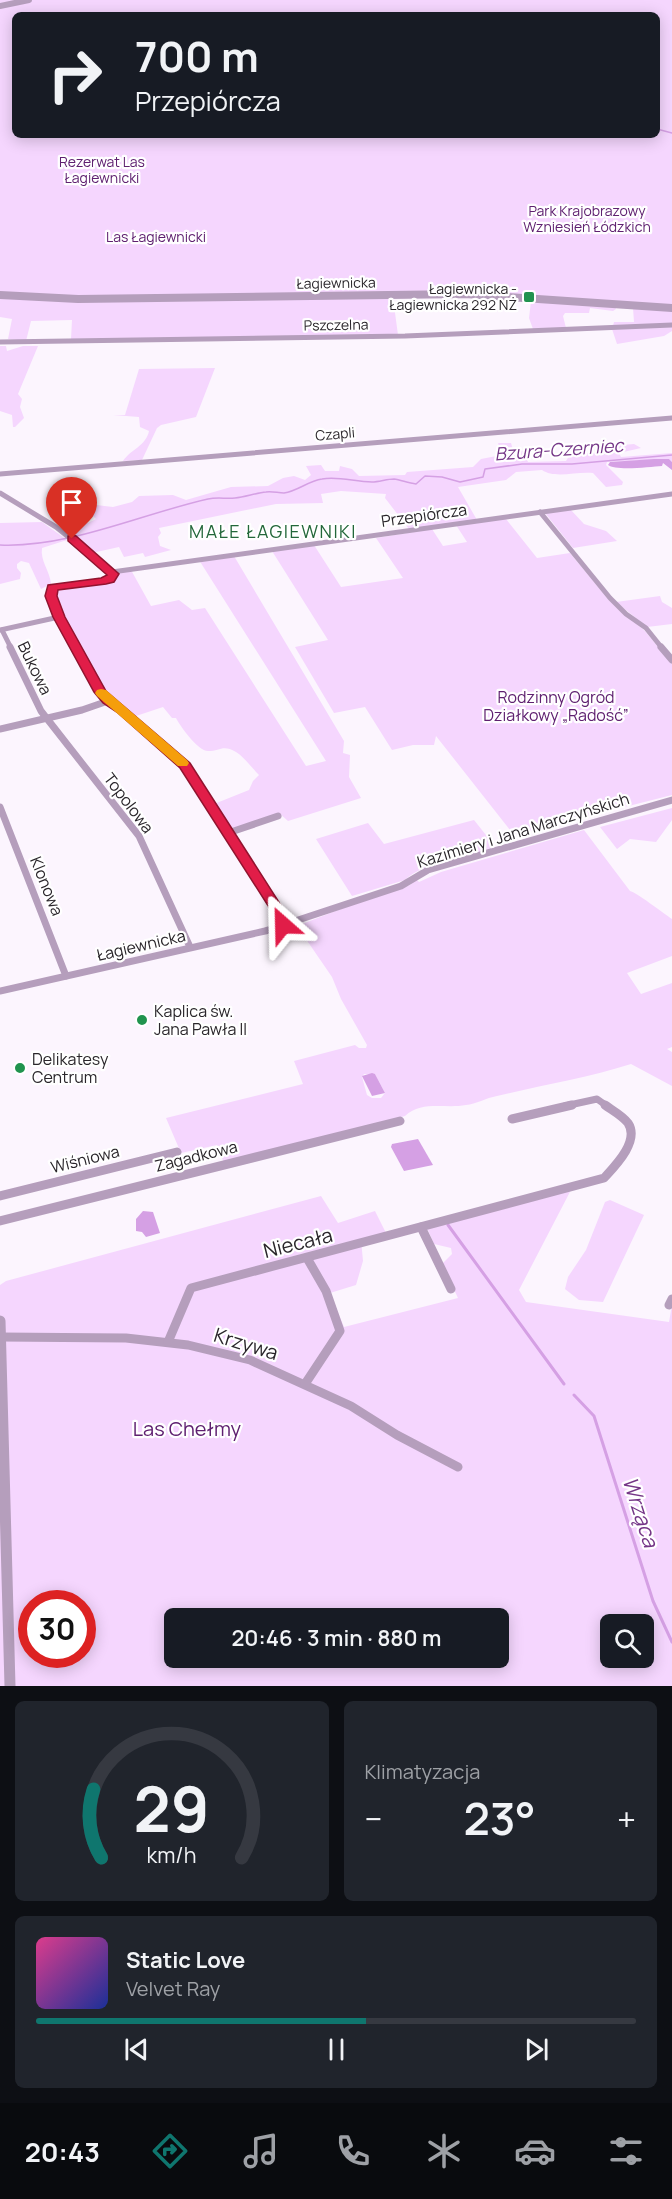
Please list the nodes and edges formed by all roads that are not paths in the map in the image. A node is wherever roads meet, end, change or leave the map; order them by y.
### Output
1 (29, 0) edge
2 (0, 6) edge
3 (0, 295) edge
4 (672, 308) edge
5 (672, 325) edge
6 (0, 342) edge
7 (672, 418) edge
8 (0, 474) edge
9 (0, 493) edge
10 (672, 494) edge
11 (540, 512) junction
12 (112, 572) junction
13 (59, 617) junction
14 (1, 630) edge
15 (672, 660) edge
16 (108, 701) junction
17 (46, 718) junction
18 (0, 729) edge
19 (672, 800) edge
20 (0, 807) edge
21 (278, 816) dead end
22 (228, 833) junction
23 (284, 923) junction
24 (190, 947) junction
25 (66, 976) junction
26 (0, 991) edge
27 (512, 1119) dead end
28 (400, 1121) dead end
29 (177, 1152) dead end
30 (0, 1196) edge
31 (0, 1221) edge
32 (421, 1227) junction
33 (307, 1258) junction
34 (451, 1289) dead end
35 (0, 1321) edge
36 (0, 1336) edge
37 (168, 1342) junction
38 (305, 1384) junction
39 (458, 1467) dead end
40 (10, 1686) edge

1 - 2 street
3 - 4 street, Łagiewnicka
5 - 6 street, Pszczelna
7 - 8 street, Czapli
9 - 12 street
10 - 11 street, Przepiórcza
11 - 12 street, Przepiórcza
11 - 15 street
12 - 13 street, Przepiórcza
13 - 14 street
13 - 16 street
14 - 17 street, Bukowa
16 - 17 street
16 - 22 street
17 - 18 street
17 - 24 street, Topolowa
19 - 23 street, Kazimiery i Jana Marczyńskich
20 - 25 street, Klonowa
21 - 22 street
22 - 23 street
23 - 24 street, Łagiewnicka
24 - 25 street, Łagiewnicka
25 - 26 street, Łagiewnicka
27 - 32 street, Niecała
28 - 31 street, Zagadkowa
29 - 30 street, Wiśniowa
32 - 33 street, Niecała
32 - 34 street
33 - 37 street, Niecała
33 - 38 street
35 - 36 street
36 - 37 street, Krzywa
36 - 40 street
37 - 38 street, Krzywa
38 - 39 street, Krzywa

